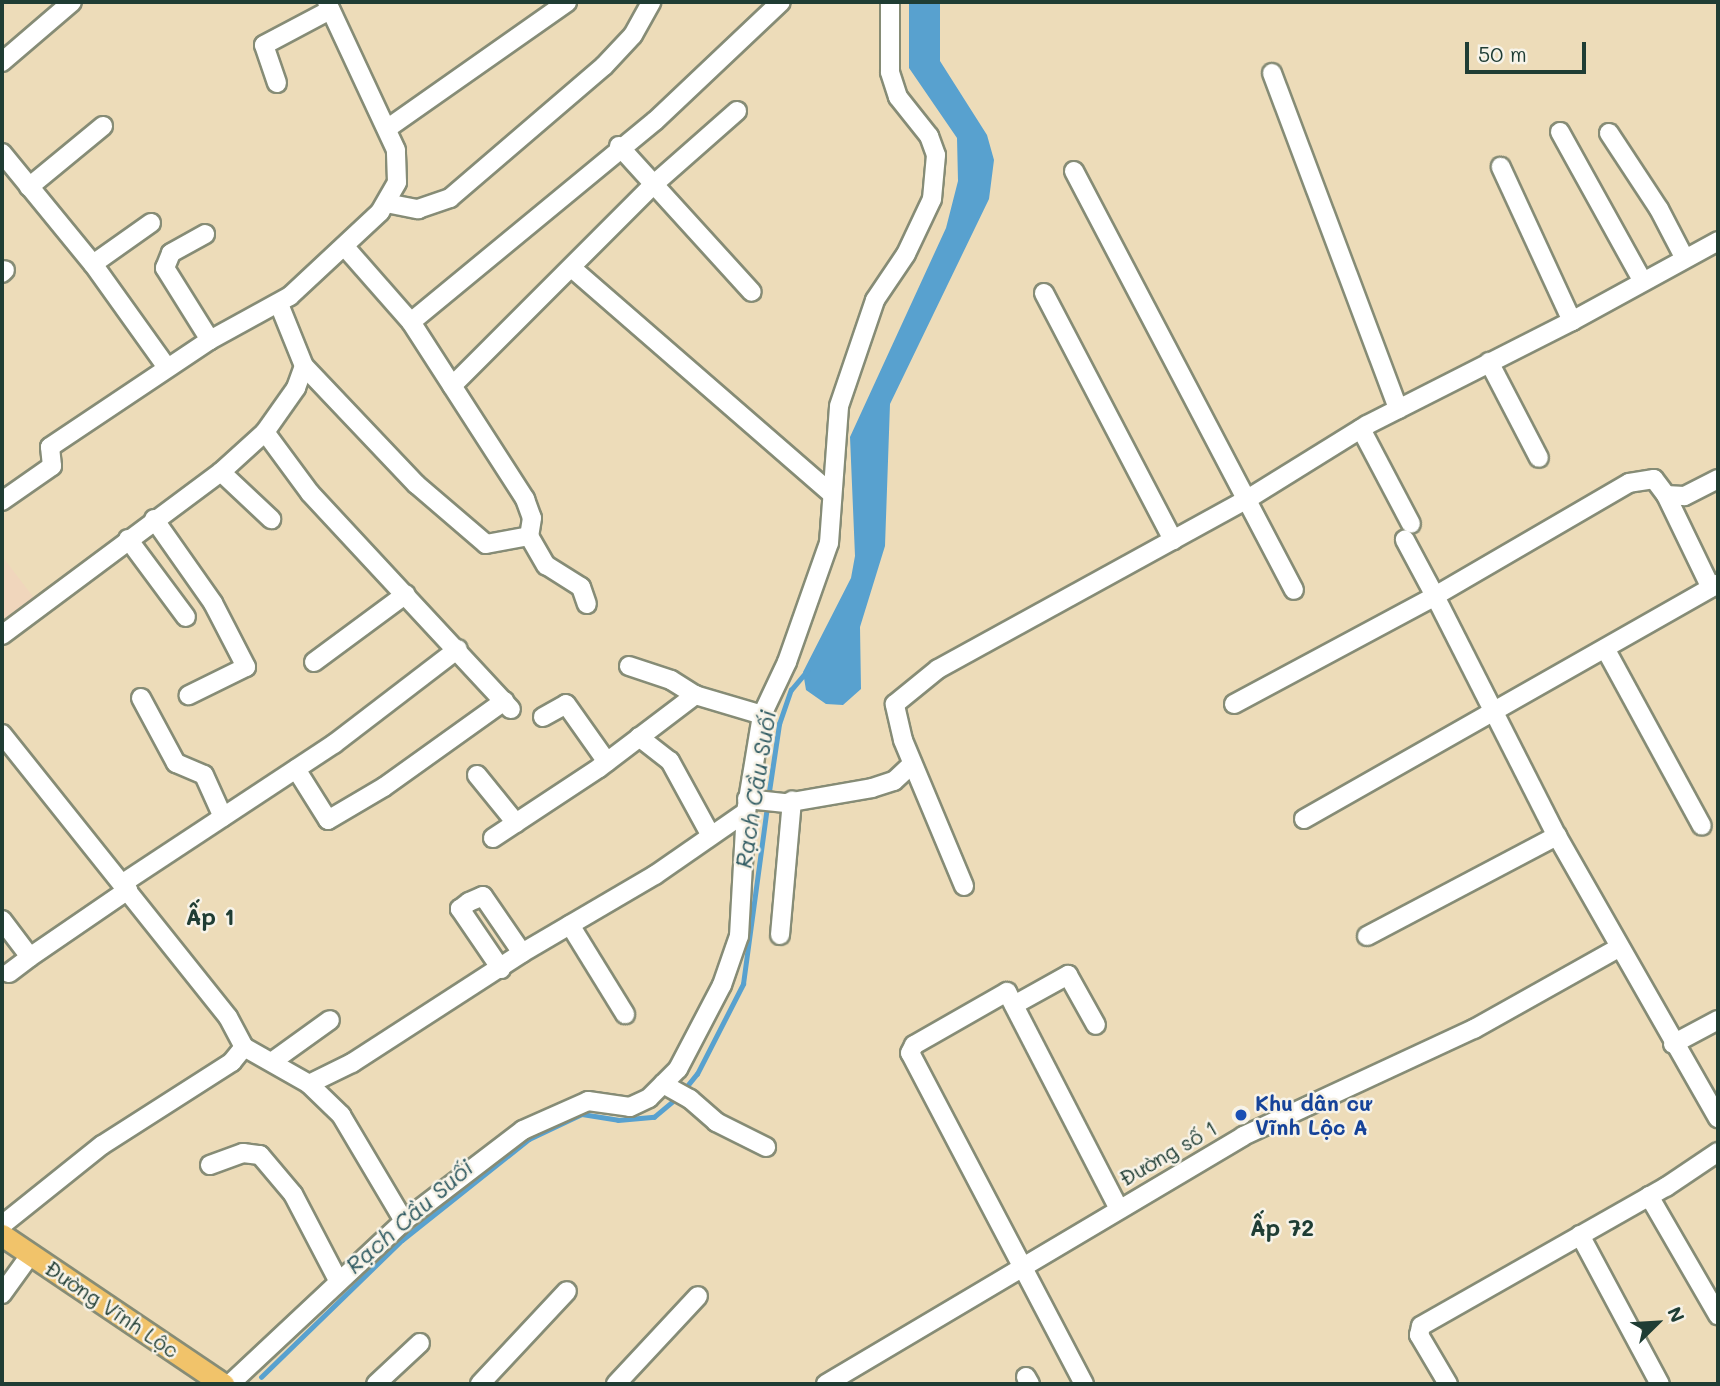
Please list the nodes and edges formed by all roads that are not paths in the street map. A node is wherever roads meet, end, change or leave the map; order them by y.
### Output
1 (72, 2) edge
2 (567, 2) edge
3 (652, 2) edge
4 (781, 2) edge
5 (890, 2) edge
6 (329, 6) edge
7 (2, 62) edge
8 (1272, 73) dead end
9 (277, 83) dead end
10 (737, 111) dead end
11 (103, 125) dead end
12 (388, 128) junction
13 (1560, 132) dead end
14 (1609, 133) dead end
15 (620, 146) junction
16 (2, 153) edge
17 (1500, 167) dead end
18 (1074, 171) dead end
19 (653, 185) junction
20 (29, 187) junction
21 (386, 203) junction
22 (151, 223) dead end
23 (205, 234) dead end
24 (1718, 241) edge
25 (345, 247) junction
26 (1684, 257) junction
27 (93, 264) junction
28 (573, 269) junction
29 (1642, 280) junction
30 (752, 292) dead end
31 (1044, 293) dead end
32 (279, 304) junction
33 (1572, 321) junction
34 (411, 322) junction
35 (210, 340) junction
36 (1489, 362) junction
37 (166, 366) junction
38 (304, 366) junction
39 (453, 386) junction
40 (1398, 408) junction
41 (1362, 429) junction
42 (265, 432) junction
43 (1539, 458) dead end
44 (221, 472) junction
45 (1718, 479) edge
46 (832, 494) junction
47 (1666, 495) junction
48 (1246, 500) junction
49 (2, 501) edge
50 (154, 519) junction
51 (271, 519) dead end
52 (529, 536) junction
53 (128, 539) junction
54 (1173, 540) junction
55 (1715, 586) edge
56 (1294, 590) dead end
57 (405, 594) junction
58 (1435, 596) junction
59 (587, 604) dead end
60 (186, 617) dead end
61 (2, 635) edge
62 (458, 649) junction
63 (1606, 650) junction
64 (314, 662) dead end
65 (629, 666) dead end
66 (189, 695) dead end
67 (695, 695) junction
68 (141, 698) dead end
69 (1234, 704) dead end
70 (1494, 712) junction
71 (762, 715) junction
72 (543, 717) dead end
73 (2, 734) edge
74 (639, 737) junction
75 (607, 762) junction
76 (912, 764) junction
77 (296, 769) junction
78 (477, 775) dead end
79 (789, 802) junction
80 (751, 804) junction
81 (223, 817) junction
82 (1304, 818) dead end
83 (516, 823) junction
84 (1702, 826) dead end
85 (710, 836) junction
86 (1558, 836) junction
87 (493, 838) dead end
88 (125, 886) junction
89 (964, 886) dead end
90 (2, 920) edge
91 (570, 925) junction
92 (780, 936) dead end
93 (1367, 936) dead end
94 (1620, 947) junction
95 (522, 953) junction
96 (30, 957) junction
97 (501, 969) junction
98 (9, 973) dead end
99 (1014, 1004) junction
100 (625, 1014) dead end
101 (330, 1020) dead end
102 (1718, 1020) edge
103 (1096, 1025) dead end
104 (1673, 1044) junction
105 (244, 1047) junction
106 (273, 1061) junction
107 (309, 1084) junction
108 (668, 1087) junction
109 (1718, 1118) edge
110 (766, 1146) dead end
111 (1718, 1152) edge
112 (210, 1164) dead end
113 (1649, 1196) junction
114 (1118, 1207) junction
115 (404, 1221) junction
116 (2, 1226) edge
117 (2, 1235) edge
118 (1580, 1235) junction
119 (31, 1254) junction
120 (1022, 1265) junction
121 (338, 1280) junction
122 (567, 1291) dead end
123 (2, 1294) edge
124 (698, 1296) dead end
125 (1718, 1315) edge
126 (420, 1343) dead end
127 (223, 1384) edge
128 (230, 1384) edge
129 (376, 1384) edge
130 (480, 1384) edge
131 (616, 1384) edge
132 (826, 1384) edge
133 (1084, 1384) edge
134 (1448, 1384) edge
135 (1660, 1384) edge

1 - 7 street
2 - 12 street
3 - 21 street
4 - 15 street
5 - 46 street
6 - 9 street
6 - 12 street
8 - 40 street
10 - 19 street
11 - 20 street
12 - 21 street
13 - 29 street
14 - 26 street
15 - 19 street
15 - 34 street
16 - 20 street
17 - 33 street
18 - 48 street
19 - 28 street
19 - 30 street
20 - 27 street
21 - 25 street
22 - 27 street
23 - 35 street
24 - 26 street
25 - 32 street
25 - 34 street
26 - 29 street
27 - 37 street
28 - 39 street
28 - 46 street
29 - 33 street
31 - 54 street
32 - 35 street
32 - 38 street
33 - 36 street
34 - 39 street
35 - 37 street
36 - 40 street
36 - 43 street
37 - 49 street
38 - 42 street
38 - 52 street
39 - 52 street
40 - 41 street
41 - 48 street
41 - 58 street
42 - 44 street
42 - 57 street
44 - 50 street
44 - 51 street
45 - 47 street
46 - 71 street
47 - 55 street
47 - 58 street
48 - 54 street
48 - 56 street
50 - 53 street
50 - 66 street
52 - 59 street
53 - 60 street
53 - 61 street
54 - 76 street
55 - 63 street
57 - 62 street
57 - 64 street
58 - 69 street
58 - 70 street
62 - 77 street
62 - 77 street
63 - 70 street
63 - 84 street
65 - 67 street
67 - 71 street
67 - 74 street
68 - 81 street
70 - 82 street
70 - 86 street
71 - 80 street
72 - 75 street
73 - 88 street
74 - 75 street
74 - 85 street
75 - 83 street
76 - 79 street
76 - 89 street
77 - 81 street
78 - 83 street
79 - 80 street
79 - 92 street
80 - 85 street
80 - 108 street
81 - 88 street
83 - 87 street
85 - 91 street
86 - 93 street
86 - 94 street
88 - 96 street
88 - 105 street
90 - 96 street
91 - 95 street
91 - 100 street
94 - 104 street
94 - 114 street, Đường số 1
95 - 97 street
95 - 97 street
96 - 98 street
97 - 107 street
99 - 103 street
99 - 114 street
99 - 120 street
101 - 106 street
102 - 104 street
104 - 109 street
105 - 106 street
105 - 116 street
106 - 107 street
107 - 115 street
108 - 110 street
108 - 115 street
111 - 113 street
112 - 121 street
113 - 118 street
113 - 125 street
114 - 120 street, Đường số 1
115 - 121 street
117 - 119 main road, Đường Vĩnh Lộc
118 - 134 street
118 - 135 street
119 - 123 street
119 - 127 main road, Đường Vĩnh Lộc
120 - 132 street, Đường số 1
120 - 133 street
121 - 128 street
122 - 130 street
124 - 131 street
126 - 129 street

